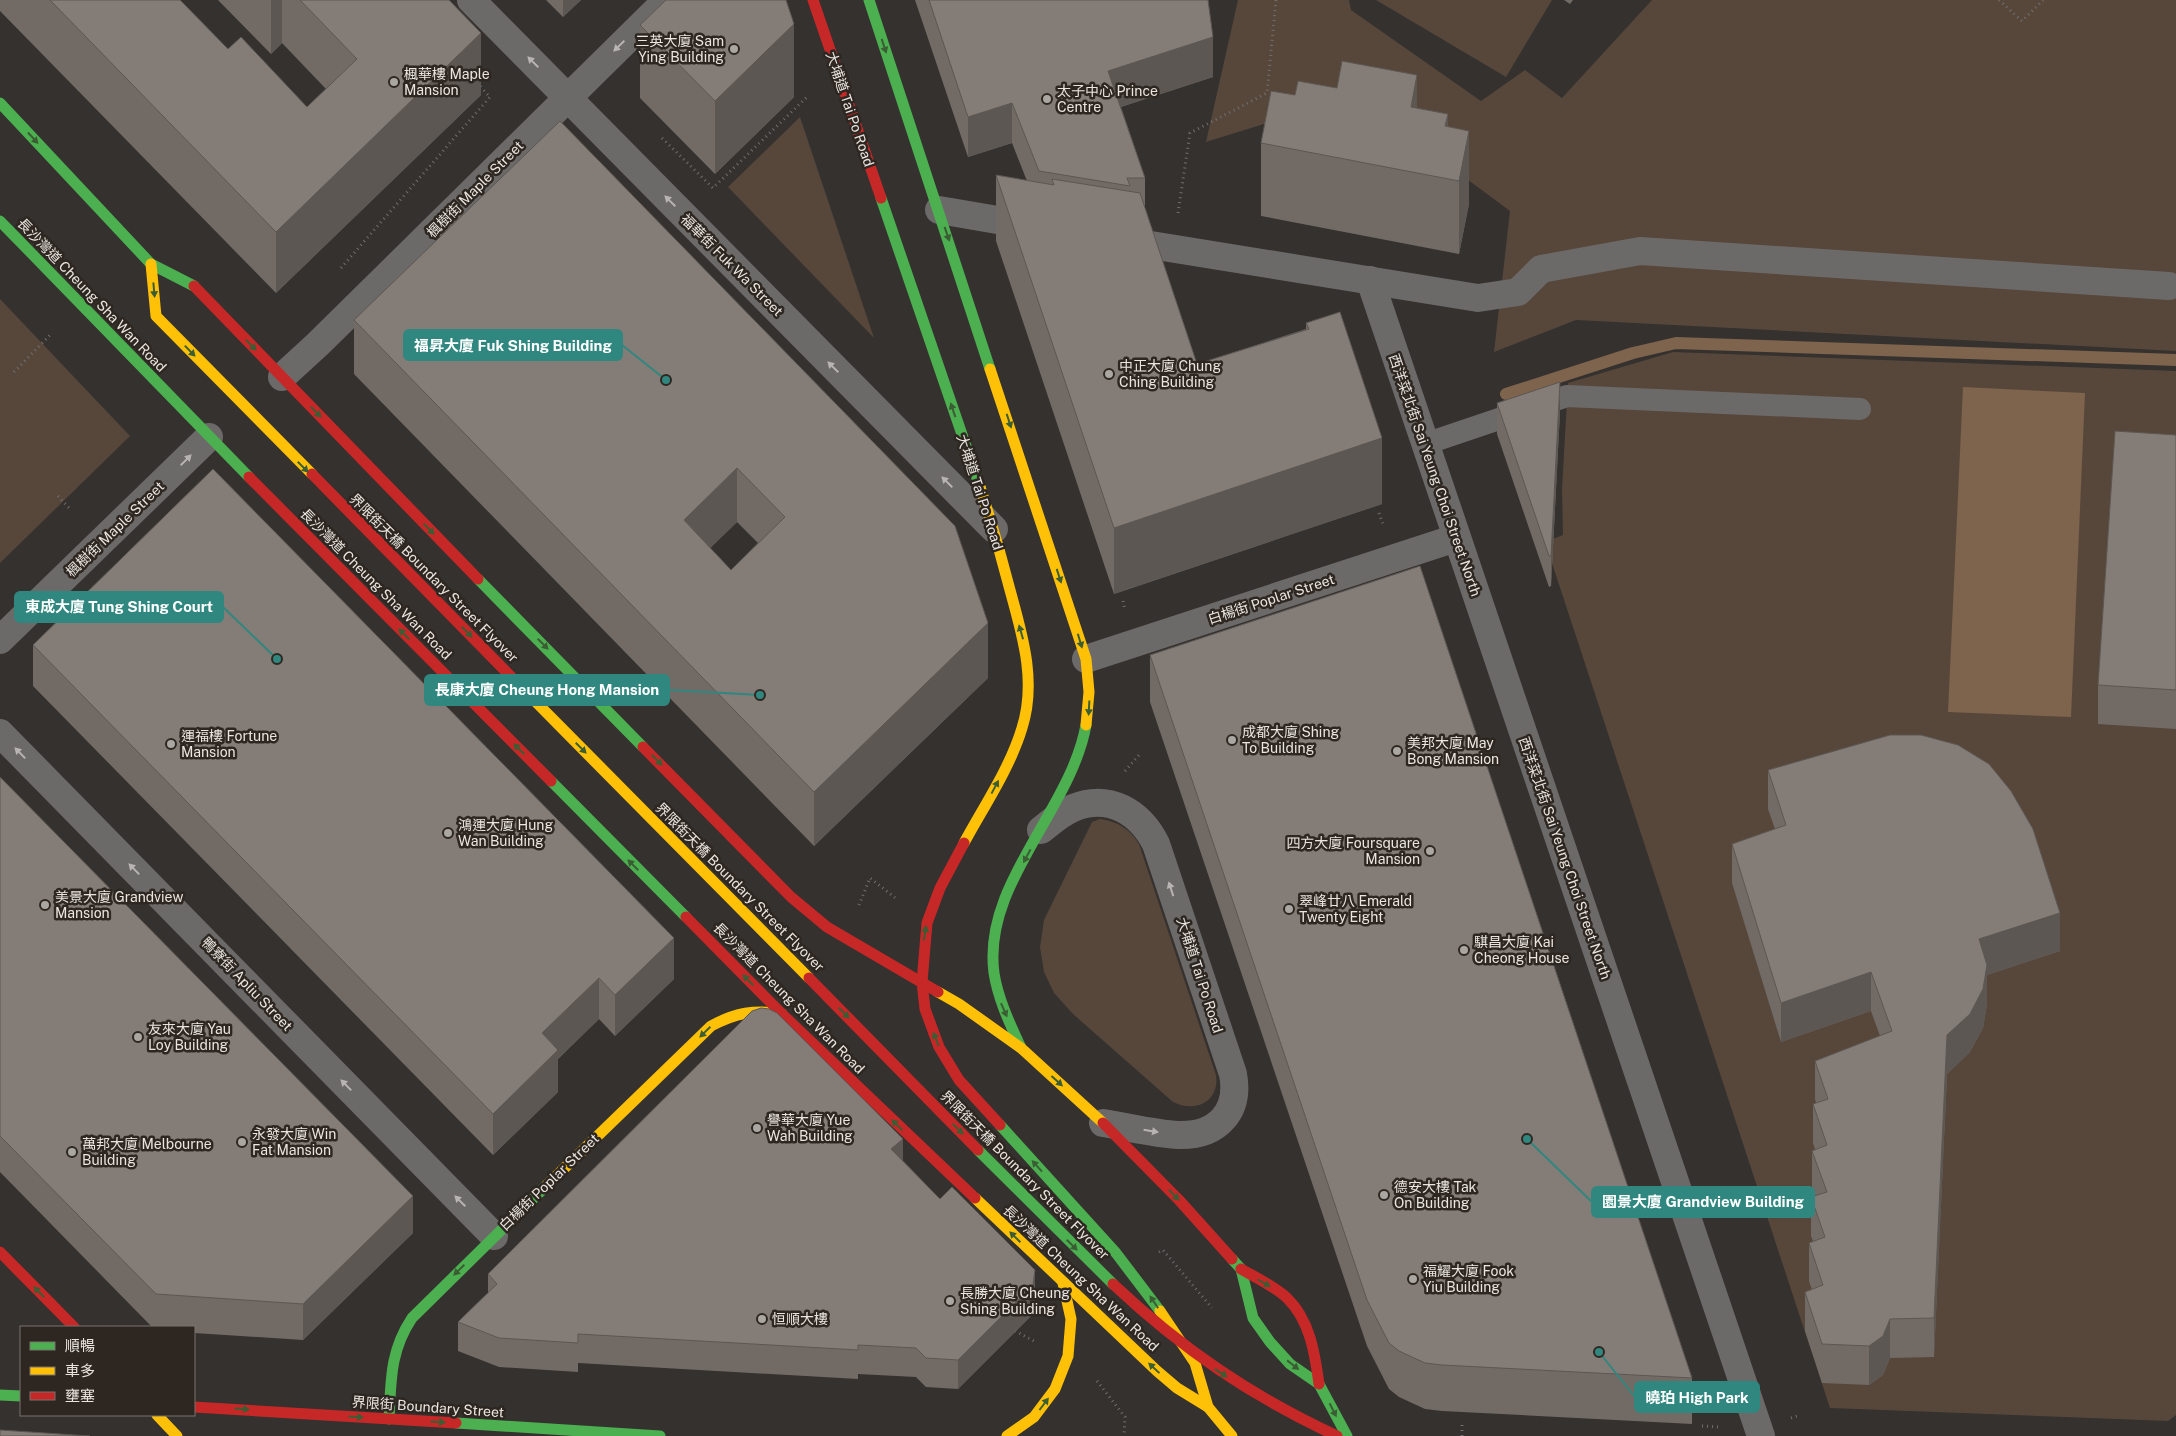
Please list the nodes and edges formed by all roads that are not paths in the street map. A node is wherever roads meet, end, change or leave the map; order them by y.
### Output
1 (471, 0) edge
2 (666, 0) edge
3 (813, 0) edge
4 (869, 0) edge
5 (567, 97) junction
6 (0, 102) edge
7 (939, 210) junction
8 (0, 221) edge
9 (1059, 230) edge
10 (1097, 236) edge
11 (151, 264) junction
12 (1370, 280) junction
13 (2169, 286) dead end
14 (282, 377) junction
15 (1860, 408) dead end
16 (209, 437) junction
17 (1425, 444) junction
18 (994, 530) junction
19 (1456, 538) junction
20 (0, 640) edge
21 (1086, 659) junction
22 (0, 733) edge
23 (1041, 830) junction
24 (922, 982) junction
25 (782, 1014) junction
26 (1021, 1048) junction
27 (1103, 1123) junction
28 (494, 1236) junction
29 (0, 1252) edge
30 (1241, 1269) junction
31 (1063, 1283) junction
32 (73, 1326) edge
33 (1320, 1384) junction
34 (0, 1395) edge
35 (20, 1396) edge
36 (1208, 1406) junction
37 (195, 1407) edge
38 (322, 1415) junction
39 (158, 1416) edge
40 (390, 1419) junction
41 (302, 1427) dead end
42 (177, 1436) edge
43 (660, 1436) edge
44 (1007, 1436) edge
45 (1232, 1436) edge
46 (1337, 1436) edge
47 (1347, 1436) edge
48 (1761, 1436) edge

5 -> 1 street, 福華街 Fuk Wa Street
2 -> 5 street, 楓樹街 Maple Street
18 -> 3 main road, 大埔道 Tai Po Road
4 -> 7 main road, 大埔道 Tai Po Road
5 - 14 street, 楓樹街 Maple Street
18 -> 5 street, 福華街 Fuk Wa Street
6 -> 11 main road
7 - 9 street
7 -> 21 main road, 大埔道 Tai Po Road
8 - 16 main road, 長沙灣道 Cheung Sha Wan Road
10 - 12 street
11 -> 14 main road
11 -> 46 main road, 界限街天橋 Boundary Street Flyover, bridge
12 - 13 street
12 - 17 street, 西洋菜北街 Sai Yeung Choi Street North
14 -> 24 main road
15 - 17 lane
20 -> 16 street, 楓樹街 Maple Street
25 -> 16 main road, 長沙灣道 Cheung Sha Wan Road
17 - 19 street, 西洋菜北街 Sai Yeung Choi Street North
24 -> 18 main road, 大埔道 Tai Po Road
19 - 21 street, 白楊街 Poplar Street
19 - 48 street, 西洋菜北街 Sai Yeung Choi Street North
21 -> 23 main road, 大埔道 Tai Po Road
28 -> 22 street, 鴨寮街 Apliu Street
23 -> 26 main road, 大埔道 Tai Po Road
27 -> 23 street, 大埔道 Tai Po Road
24 - 26 main road
36 -> 24 main road, 長沙灣道 Cheung Sha Wan Road
25 -> 28 main road, 白楊街 Poplar Street
31 -> 25 main road, 長沙灣道 Cheung Sha Wan Road
26 -> 27 main road
27 -> 30 main road
28 -> 40 main road, 白楊街 Poplar Street
32 -> 29 main road
30 -> 33 main road
30 -> 33 main road
36 -> 31 main road, 長沙灣道 Cheung Sha Wan Road
44 -> 31 main road
33 -> 47 main road
34 - 35 main road
36 - 45 main road
37 -> 38 main road, 界限街 Boundary Street
38 -> 40 main road, 界限街 Boundary Street
38 - 41 main road
39 - 42 main road
40 -> 43 main road, 界限街 Boundary Street

